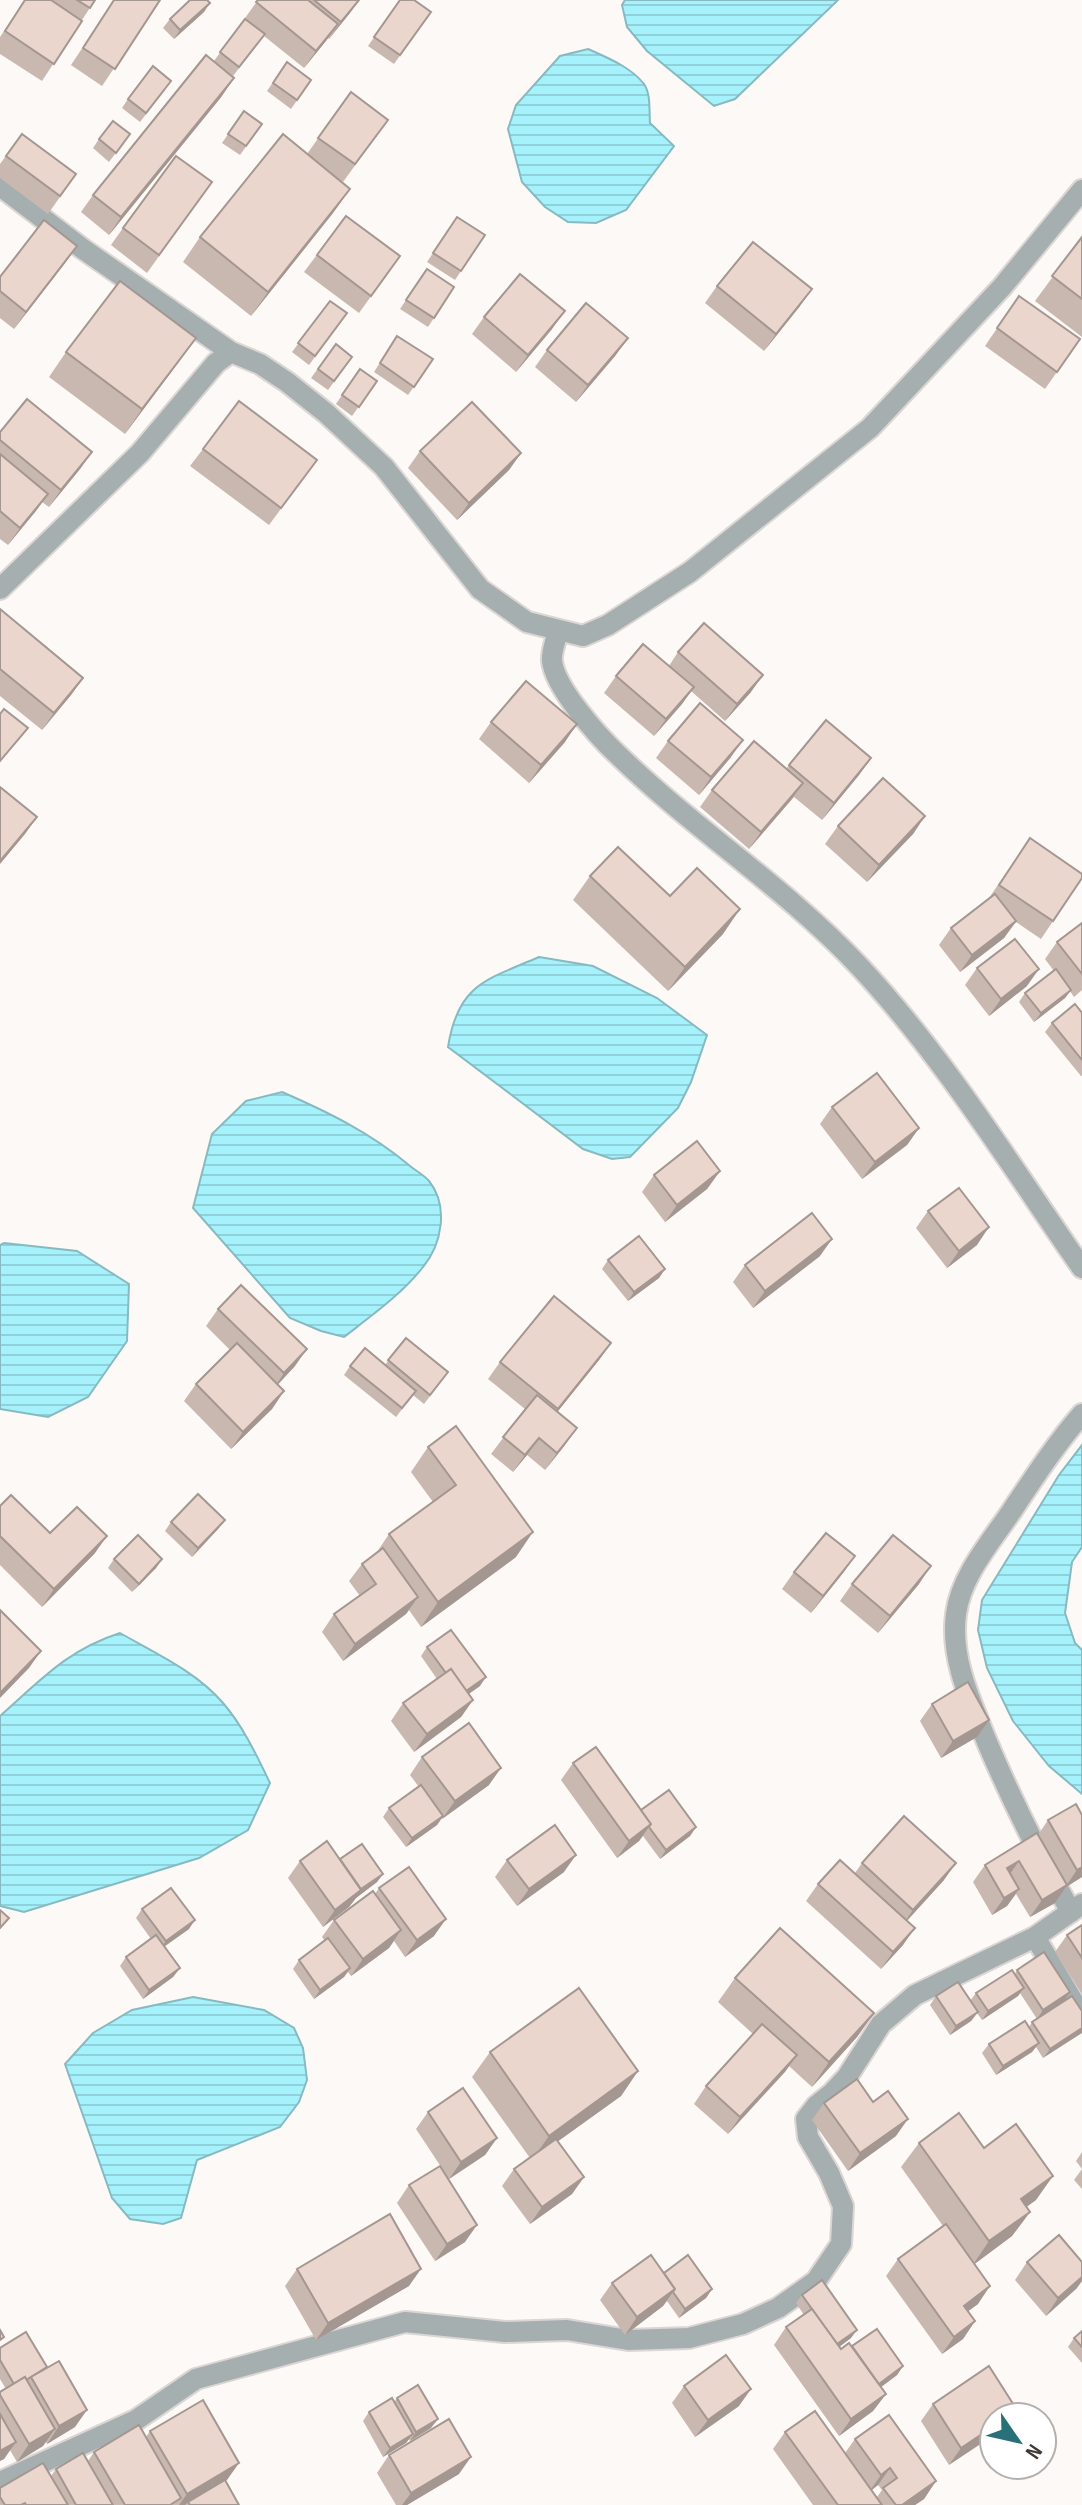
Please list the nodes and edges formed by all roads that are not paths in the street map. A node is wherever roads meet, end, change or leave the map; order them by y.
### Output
1 (0, 186) edge
2 (1082, 190) edge
3 (231, 352) junction
4 (0, 589) edge
5 (558, 631) junction
6 (1082, 1268) edge
7 (1082, 1414) edge
8 (1077, 1908) edge
9 (1035, 1937) junction
10 (1082, 2016) edge
11 (0, 2482) edge

1 - 3 street
2 - 5 street
3 - 4 street
3 - 5 street
5 - 6 street
7 - 8 street
8 - 9 street
9 - 10 street
9 - 11 street

